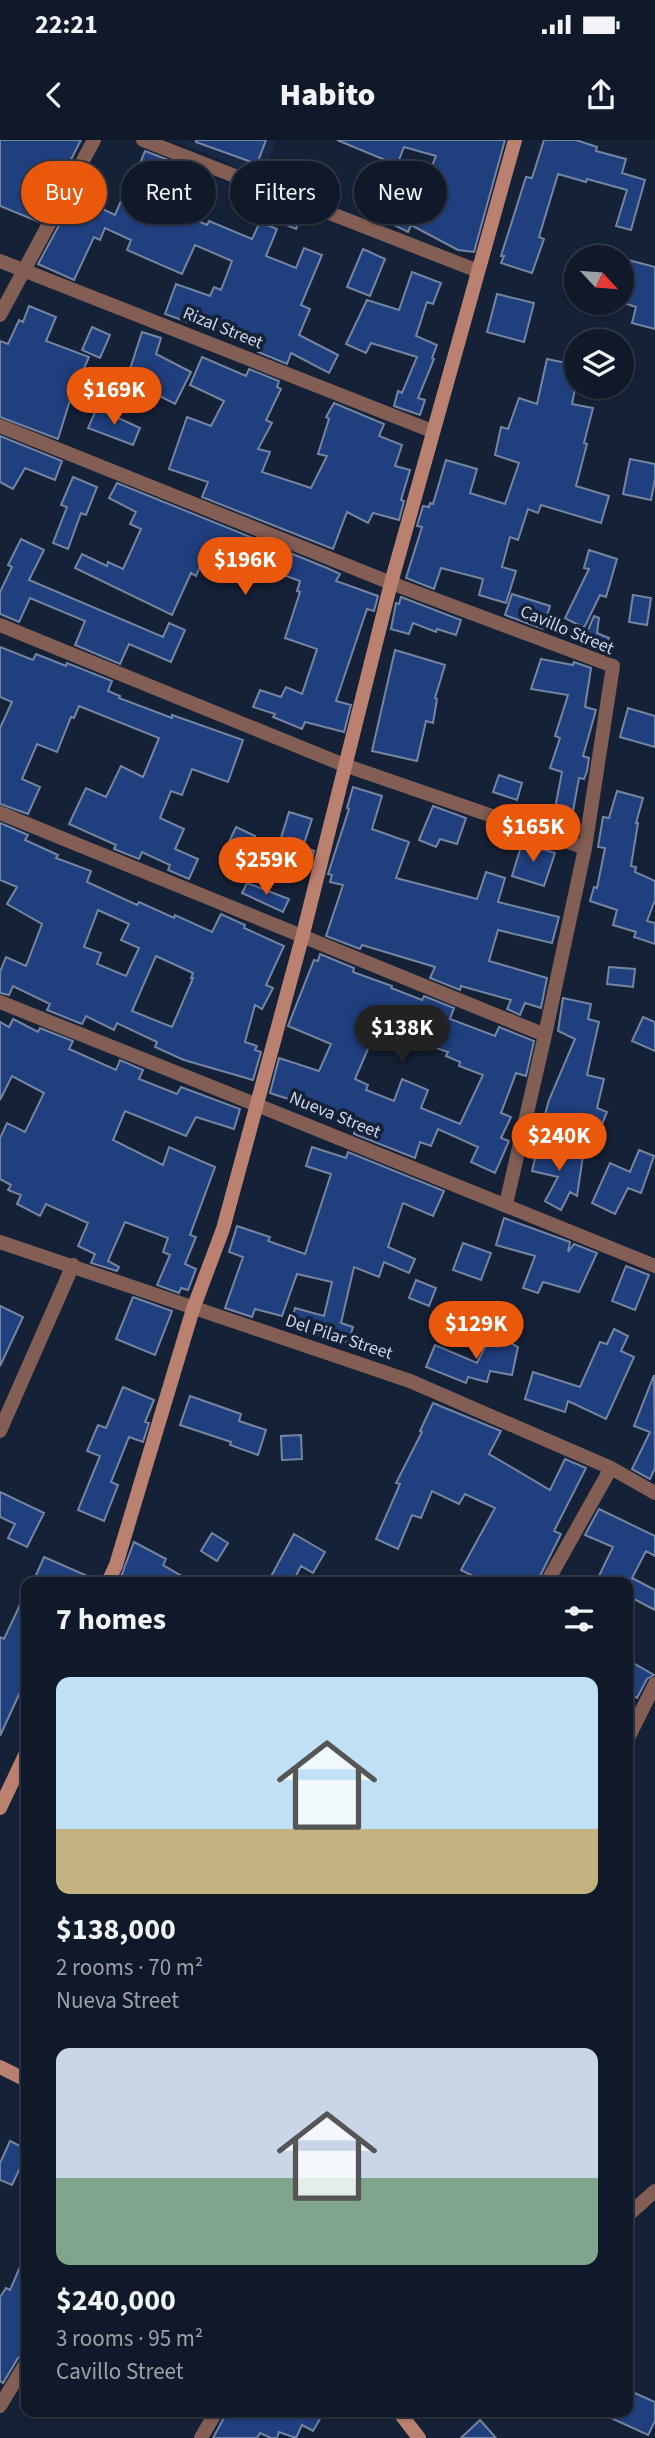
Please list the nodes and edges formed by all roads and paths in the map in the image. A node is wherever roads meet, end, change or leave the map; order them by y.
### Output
1 (94, 140) edge
2 (144, 140) edge
3 (515, 140) edge
4 (0, 261) edge
5 (25, 270) junction
6 (478, 271) junction
7 (0, 315) edge
8 (0, 426) edge
9 (432, 431) junction
10 (391, 583) junction
11 (0, 625) edge
12 (344, 765) junction
13 (0, 813) edge
14 (585, 848) junction
15 (302, 938) junction
16 (0, 1002) edge
17 (545, 1035) junction
18 (257, 1105) junction
19 (506, 1204) junction
20 (0, 1242) edge
21 (73, 1265) junction
22 (655, 1266) edge
23 (193, 1309) junction
24 (0, 1431) edge
25 (611, 1468) junction
26 (655, 1493) edge
27 (110, 1577) edge
28 (550, 1577) edge
29 (655, 1684) edge
30 (633, 1728) edge
31 (21, 1764) edge
32 (0, 1808) edge
33 (0, 2067) edge
34 (21, 2078) edge
35 (655, 2191) edge
36 (633, 2211) edge
37 (21, 2371) edge
38 (0, 2406) edge
39 (213, 2417) edge
40 (403, 2417) edge
41 (201, 2438) edge
42 (419, 2438) edge

1 - 5 street
2 - 6 street
3 - 6 main road
4 - 5 street, Rizal Street
5 - 7 street
5 - 9 street, Rizal Street
6 - 9 main road
8 - 10 street, Cavillo Street
9 - 10 main road
10 - 12 main road
10 - 14 street, Cavillo Street
11 - 12 street
12 - 14 street
12 - 15 main road
13 - 15 street
14 - 17 street, Cavillo Street
15 - 17 street
15 - 18 main road
16 - 18 street, Nueva Street
17 - 19 street, Cavillo Street
18 - 19 street, Nueva Street
18 - 23 main road
19 - 22 street, Nueva Street
20 - 21 street, Del Pilar Street
21 - 23 street, Del Pilar Street
21 - 24 street
23 - 25 street, Del Pilar Street
23 - 27 main road
25 - 26 street, Del Pilar Street
25 - 28 street
29 - 30 street
31 - 32 main road
33 - 34 main road
35 - 36 street
37 - 38 street
39 - 41 street
40 - 42 main road

